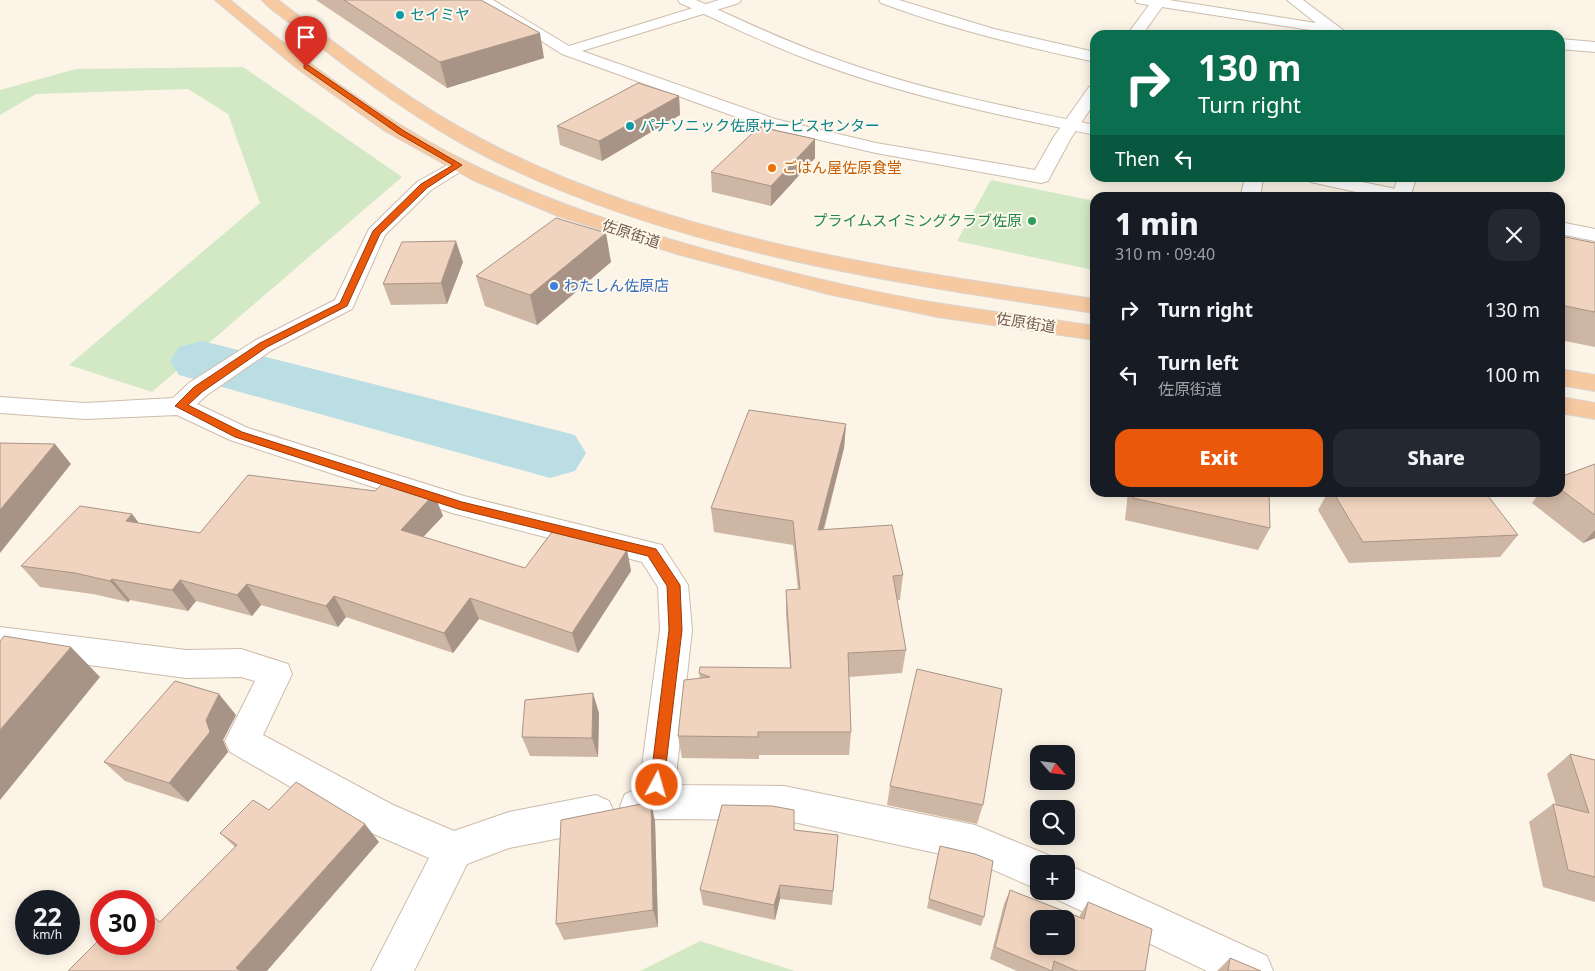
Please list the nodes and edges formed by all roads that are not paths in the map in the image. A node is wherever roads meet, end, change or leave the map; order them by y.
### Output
1 (222, 0) edge
2 (268, 0) edge
3 (483, 0) edge
4 (685, 0) edge
5 (734, 0) edge
6 (886, 0) edge
7 (1142, 0) edge
8 (1294, 0) edge
9 (1158, 3) junction
10 (706, 9) junction
11 (1138, 30) edge
12 (1324, 30) edge
13 (1338, 30) edge
14 (1565, 44) edge
15 (1595, 47) edge
16 (567, 51) junction
17 (1090, 56) edge
18 (1090, 97) edge
19 (1070, 125) junction
20 (1090, 129) edge
21 (458, 165) junction
22 (1348, 182) edge
23 (1407, 190) edge
24 (1565, 229) edge
25 (1595, 235) edge
26 (1090, 305) edge
27 (1090, 332) edge
28 (1565, 378) edge
29 (1595, 383) edge
30 (189, 398) junction
31 (0, 405) edge
32 (1565, 406) edge
33 (1595, 411) edge
34 (0, 640) edge
35 (655, 802) junction
36 (454, 850) junction
37 (1030, 867) edge
38 (1075, 888) edge
39 (392, 971) edge
40 (1252, 971) edge

1 - 21 highway, 佐原街道
2 - 26 highway, 佐原街道
3 - 16 street
4 - 10 street
5 - 10 street
6 - 17 street
7 - 9 street
8 - 13 street
9 - 11 street
9 - 12 street
10 - 16 street
10 - 19 street
14 - 15 street
16 - 19 street
18 - 19 street
19 - 20 street
21 - 27 highway, 佐原街道
21 - 30 street
22 - 23 street
24 - 25 street
28 - 29 highway
30 - 31 street
30 - 35 street
32 - 33 highway
34 - 36 street
35 - 36 street
35 - 37 street
36 - 39 street
38 - 40 street

